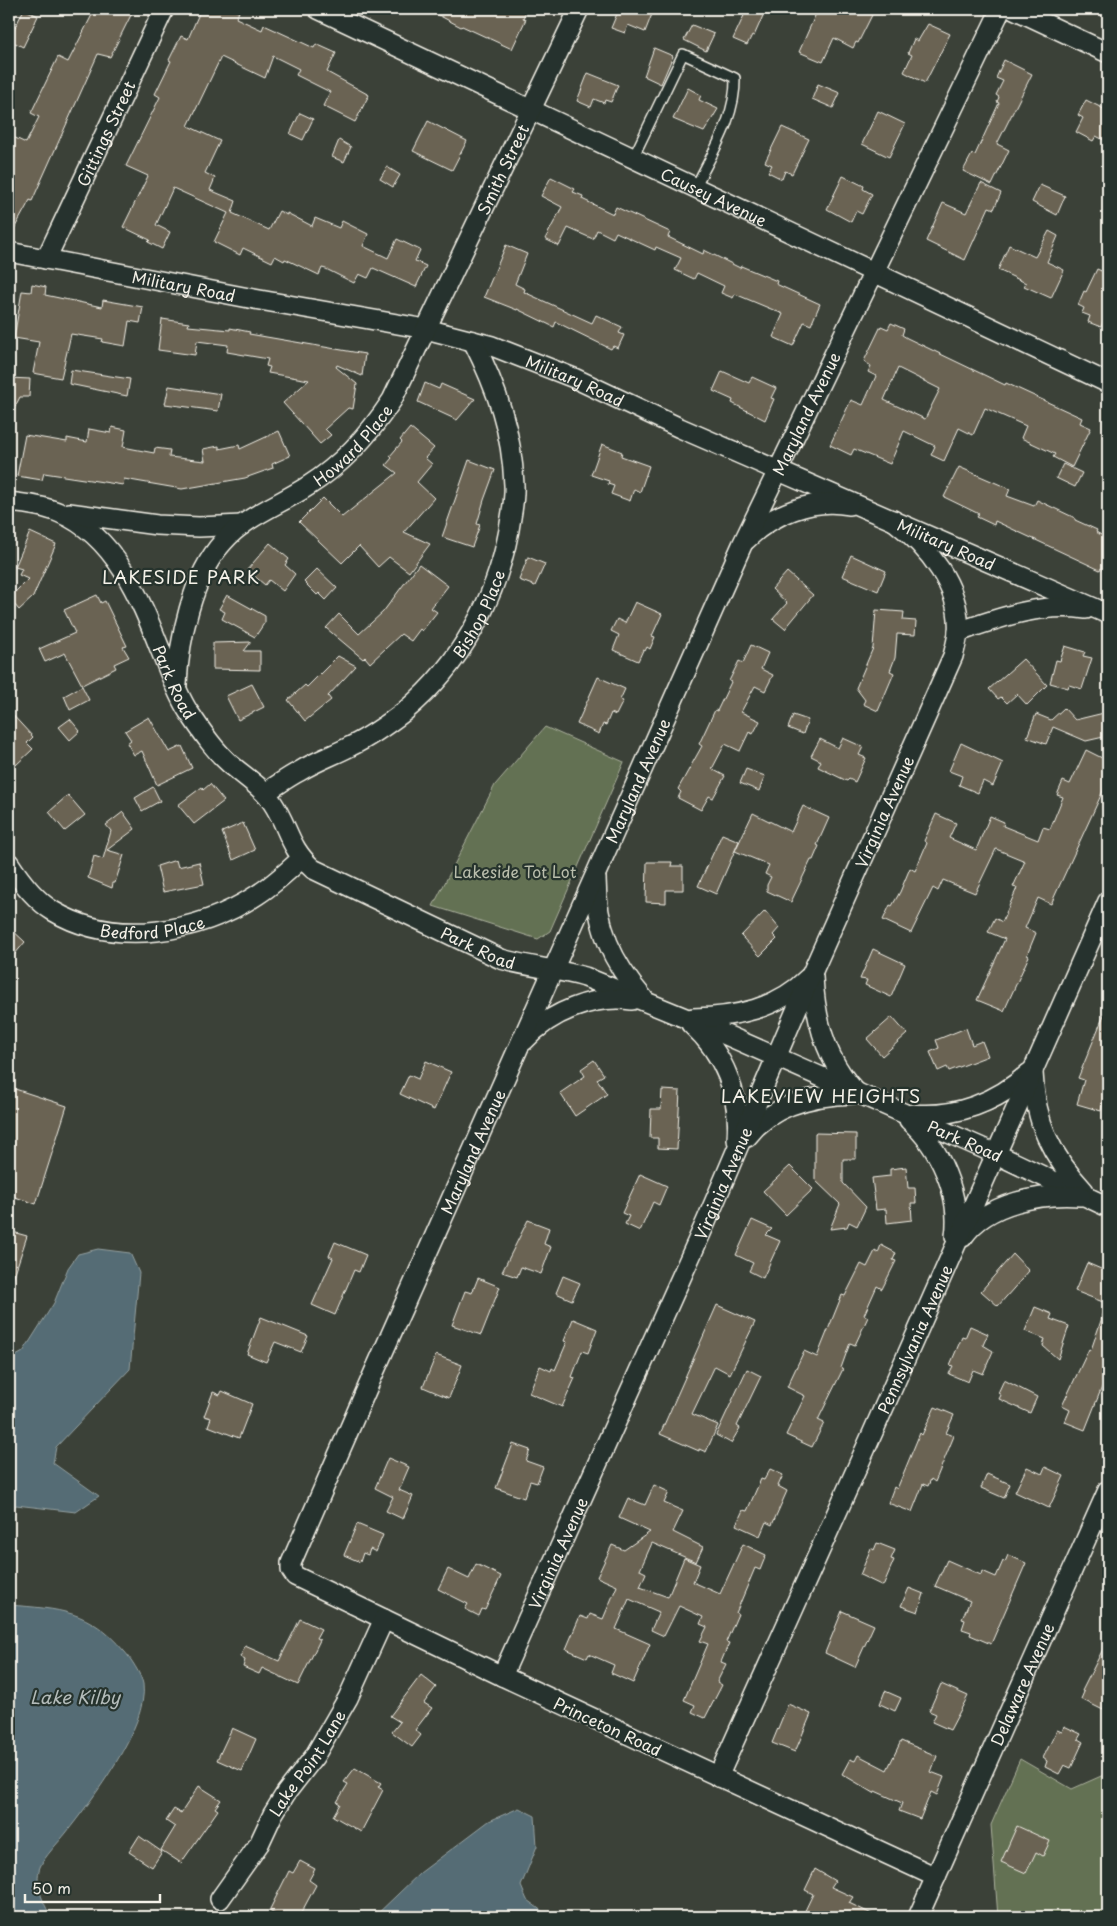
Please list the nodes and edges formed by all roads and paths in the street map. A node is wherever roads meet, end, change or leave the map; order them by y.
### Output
1 (164, 9) edge
2 (318, 9) edge
3 (579, 9) edge
4 (1001, 9) edge
5 (1014, 9) edge
6 (1108, 53) edge
7 (530, 110) junction
8 (633, 158) junction
9 (695, 188) junction
10 (9, 252) edge
11 (46, 259) junction
12 (874, 272) junction
13 (426, 329) junction
14 (473, 341) junction
15 (1108, 383) edge
16 (778, 470) junction
17 (9, 502) edge
18 (865, 508) junction
19 (59, 512) junction
20 (893, 520) junction
21 (242, 525) junction
22 (742, 545) junction
23 (1104, 612) edge
24 (958, 632) junction
25 (177, 690) junction
26 (265, 793) junction
27 (302, 859) junction
28 (9, 863) edge
29 (596, 872) junction
30 (1108, 900) edge
31 (553, 970) junction
32 (812, 973) junction
33 (645, 1001) junction
34 (685, 1018) junction
35 (518, 1048) junction
36 (776, 1057) junction
37 (1033, 1070) junction
38 (858, 1094) junction
39 (901, 1113) junction
40 (737, 1150) junction
41 (996, 1154) junction
42 (1089, 1197) junction
43 (1108, 1207) edge
44 (952, 1252) junction
45 (1108, 1490) edge
46 (291, 1563) joint
47 (384, 1619) junction
48 (502, 1676) junction
49 (718, 1777) junction
50 (936, 1878) junction
51 (220, 1899) dead end
52 (918, 1917) edge

1 - 11 street, Gittings Street
2 - 7 street, Causey Avenue
3 - 7 street, Smith Street
4 - 12 street, Maryland Avenue
5 - 6 street
7 - 8 street, Causey Avenue
7 - 13 street, Smith Street
8 - 9 street, Causey Avenue
8 - 9 lane
9 - 12 street, Causey Avenue
10 - 11 street, Military Road
11 - 13 street, Military Road
12 - 15 street, Causey Avenue
12 - 16 street, Maryland Avenue
13 - 14 street, Military Road
13 - 21 street, Howard Place
14 - 16 street, Military Road
14 - 26 street, Bishop Place
16 - 18 street, Military Road
16 - 22 street, Maryland Avenue
17 - 19 street, Park Road
18 - 20 street, Military Road
18 - 22 street
19 - 21 street
19 - 25 street, Park Road
20 - 23 street, Military Road
20 - 24 street, Virginia Avenue
21 - 25 street, Howard Place
22 - 29 street, Maryland Avenue
23 - 24 street
24 - 32 street, Virginia Avenue
25 - 26 street, Park Road
26 - 27 street, Park Road
27 - 28 street, Bedford Place
27 - 31 street, Park Road
29 - 31 street, Maryland Avenue
29 - 33 street
30 - 37 street, Pennsylvania Avenue
31 - 33 street, Park Road
31 - 35 street, Maryland Avenue
32 - 34 street
32 - 36 street, Virginia Avenue
32 - 38 street
33 - 34 street, Park Road
33 - 35 street
34 - 36 street, Park Road
34 - 40 street
35 - 46 street, Maryland Avenue
36 - 38 street, Park Road
36 - 40 street, Virginia Avenue
37 - 39 street
37 - 41 street, Pennsylvania Avenue
37 - 42 street
38 - 39 street, Park Road
38 - 40 street
39 - 41 street, Park Road
39 - 44 street
40 - 48 street, Virginia Avenue
41 - 42 street, Park Road
41 - 44 street, Pennsylvania Avenue
42 - 43 street, Park Road
42 - 44 street
44 - 49 street, Pennsylvania Avenue
45 - 50 street, Delaware Avenue
46 - 47 street, Princeton Road
47 - 48 street, Princeton Road
47 - 51 street, Lake Point Lane
48 - 49 street, Princeton Road
49 - 50 street, Princeton Road
50 - 52 street, Delaware Avenue

